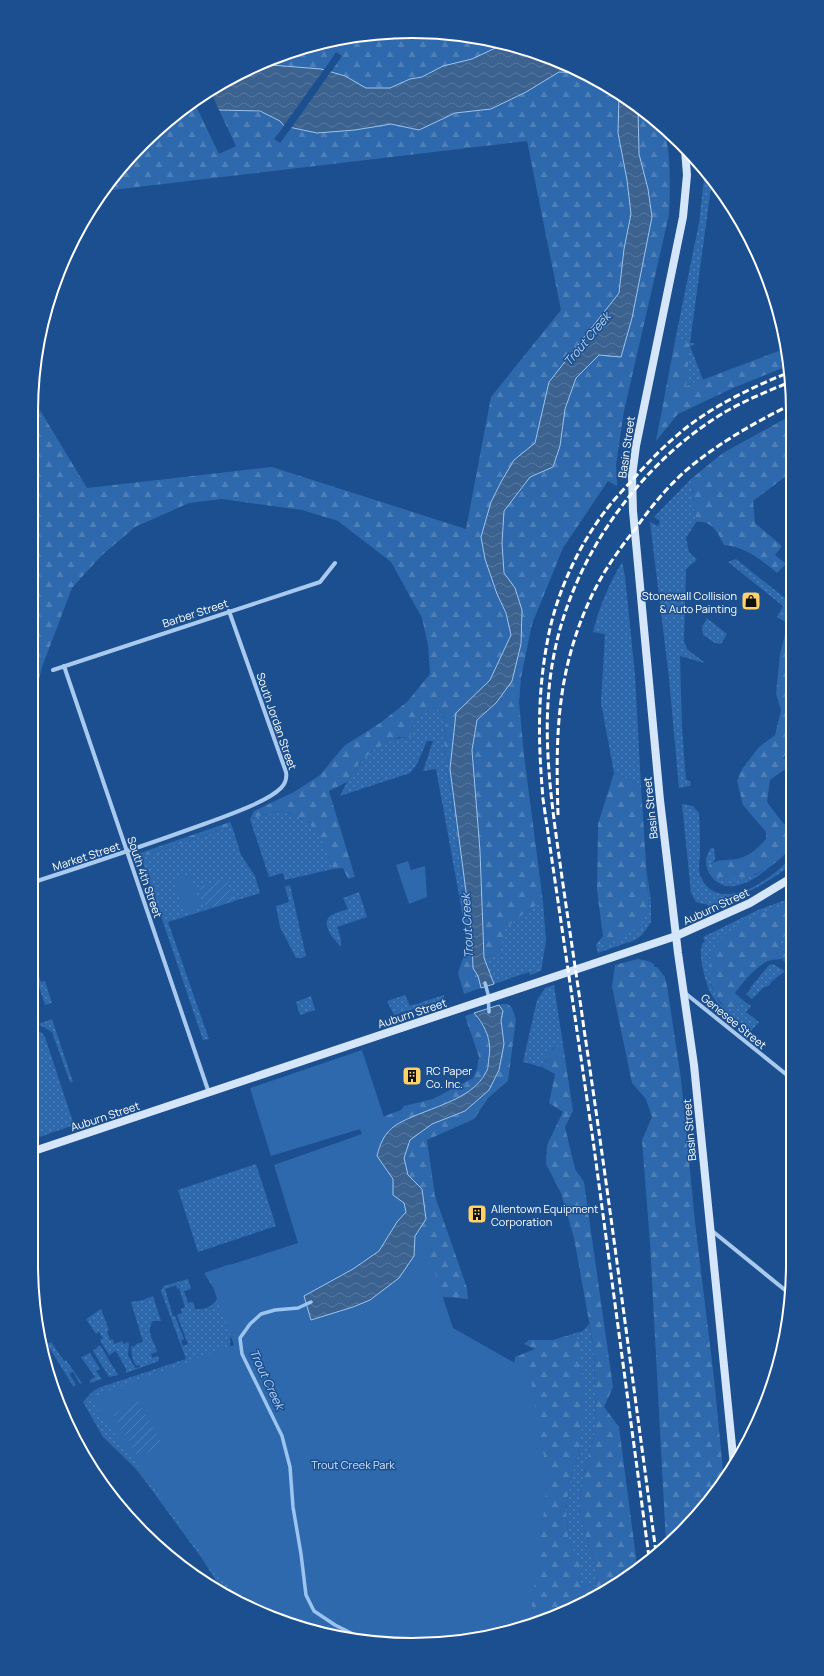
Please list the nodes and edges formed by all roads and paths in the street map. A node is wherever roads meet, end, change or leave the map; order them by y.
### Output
1 (686, 158) edge
2 (335, 563) dead end
3 (229, 611) junction
4 (64, 666) junction
5 (53, 670) dead end
6 (237, 812) joint
7 (127, 852) junction
8 (38, 881) edge
9 (786, 881) edge
10 (676, 936) junction
11 (684, 992) junction
12 (786, 1074) edge
13 (209, 1093) junction
14 (38, 1150) edge
15 (710, 1229) junction
16 (785, 1290) edge
17 (733, 1456) edge

1 - 10 main road, Basin Street
2 - 3 street, Barber Street
3 - 4 street, Barber Street
3 - 6 street, South Jordan Street
4 - 5 street, Barber Street
4 - 7 street, South 4th Street
6 - 7 street, Market Street
7 - 8 street, Market Street
7 - 13 street, South 4th Street
9 - 10 main road, Auburn Street
10 - 11 main road, Basin Street
10 - 13 main road, Auburn Street
11 - 12 street, Genesee Street
11 - 15 main road, Basin Street
13 - 14 main road, Auburn Street
15 - 16 street
15 - 17 main road, Basin Street

